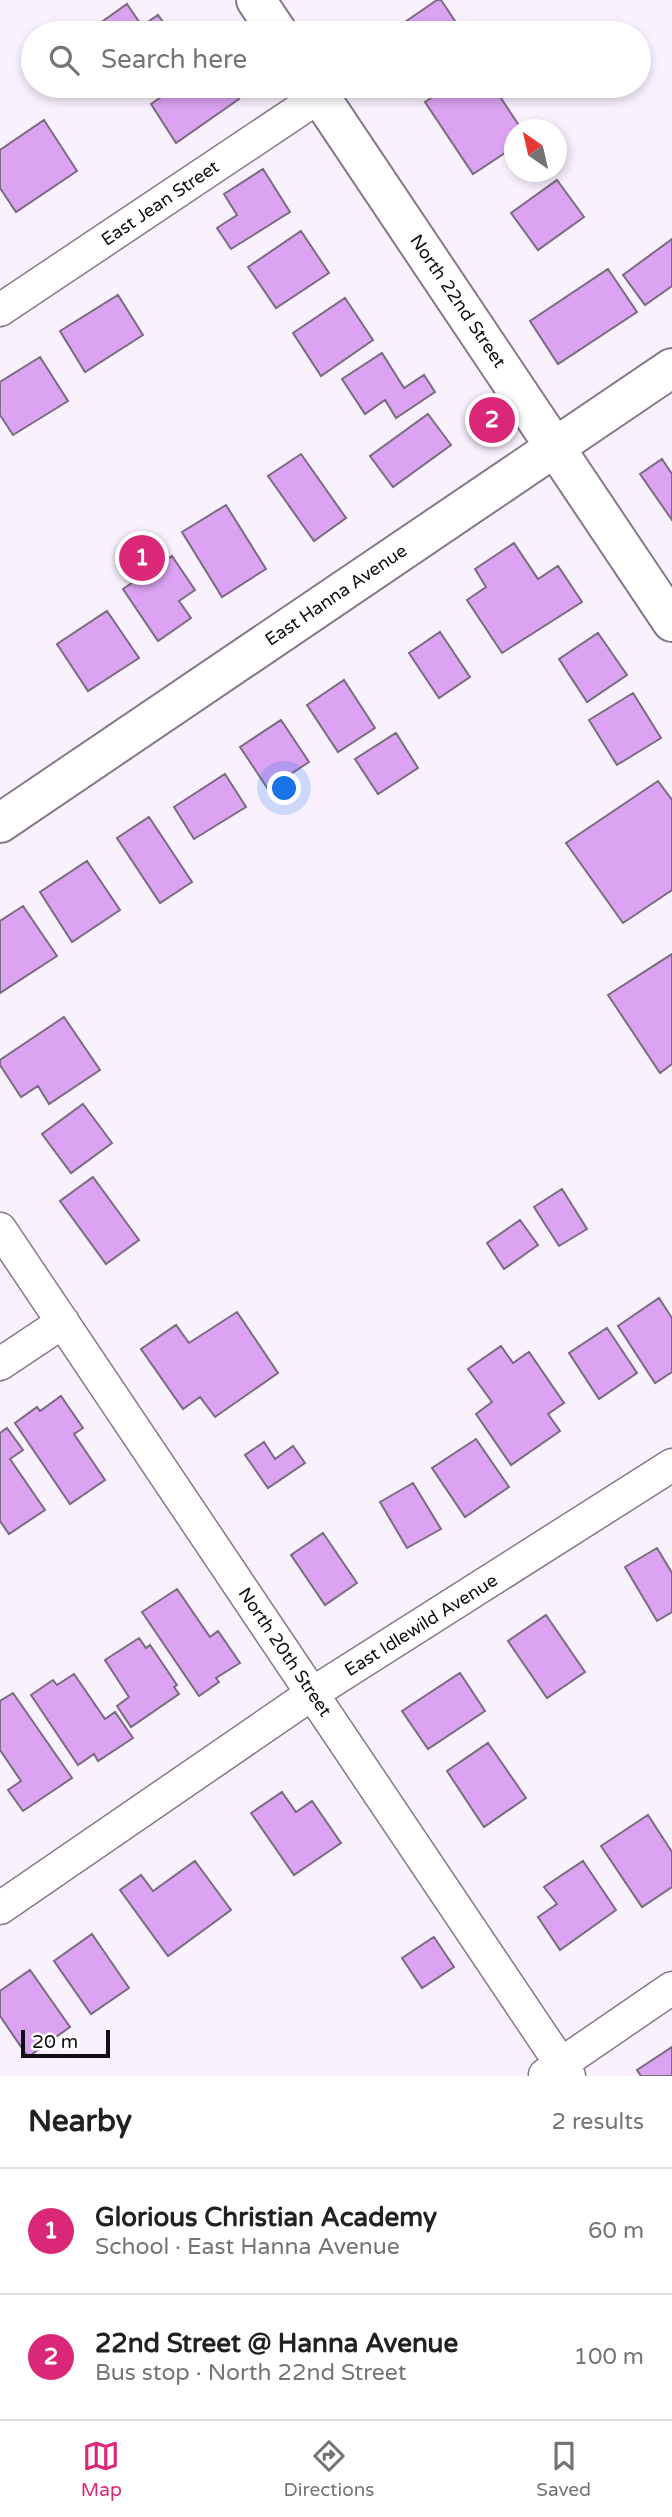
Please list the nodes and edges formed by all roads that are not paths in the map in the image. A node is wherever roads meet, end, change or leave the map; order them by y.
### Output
1 (256, 0) edge
2 (270, 21) edge
3 (306, 98) edge
4 (321, 98) edge
5 (0, 310) edge
6 (672, 368) edge
7 (556, 447) junction
8 (672, 622) edge
9 (0, 823) edge
10 (0, 1229) edge
11 (63, 1322) junction
12 (0, 1364) edge
13 (672, 1465) edge
14 (313, 1693) junction
15 (0, 1908) edge
16 (672, 1988) edge
17 (558, 2072) edge

1 - 2 street
3 - 5 street, East Jean Street
4 - 7 street, North 22nd Street
6 - 7 street, East Hanna Avenue
7 - 8 street, North 22nd Street
7 - 9 street, East Hanna Avenue
10 - 11 street, North 20th Street
11 - 12 street
11 - 14 street, North 20th Street
13 - 14 street, East Idlewild Avenue
14 - 15 street, East Idlewild Avenue
14 - 17 street, North 20th Street
16 - 17 street

